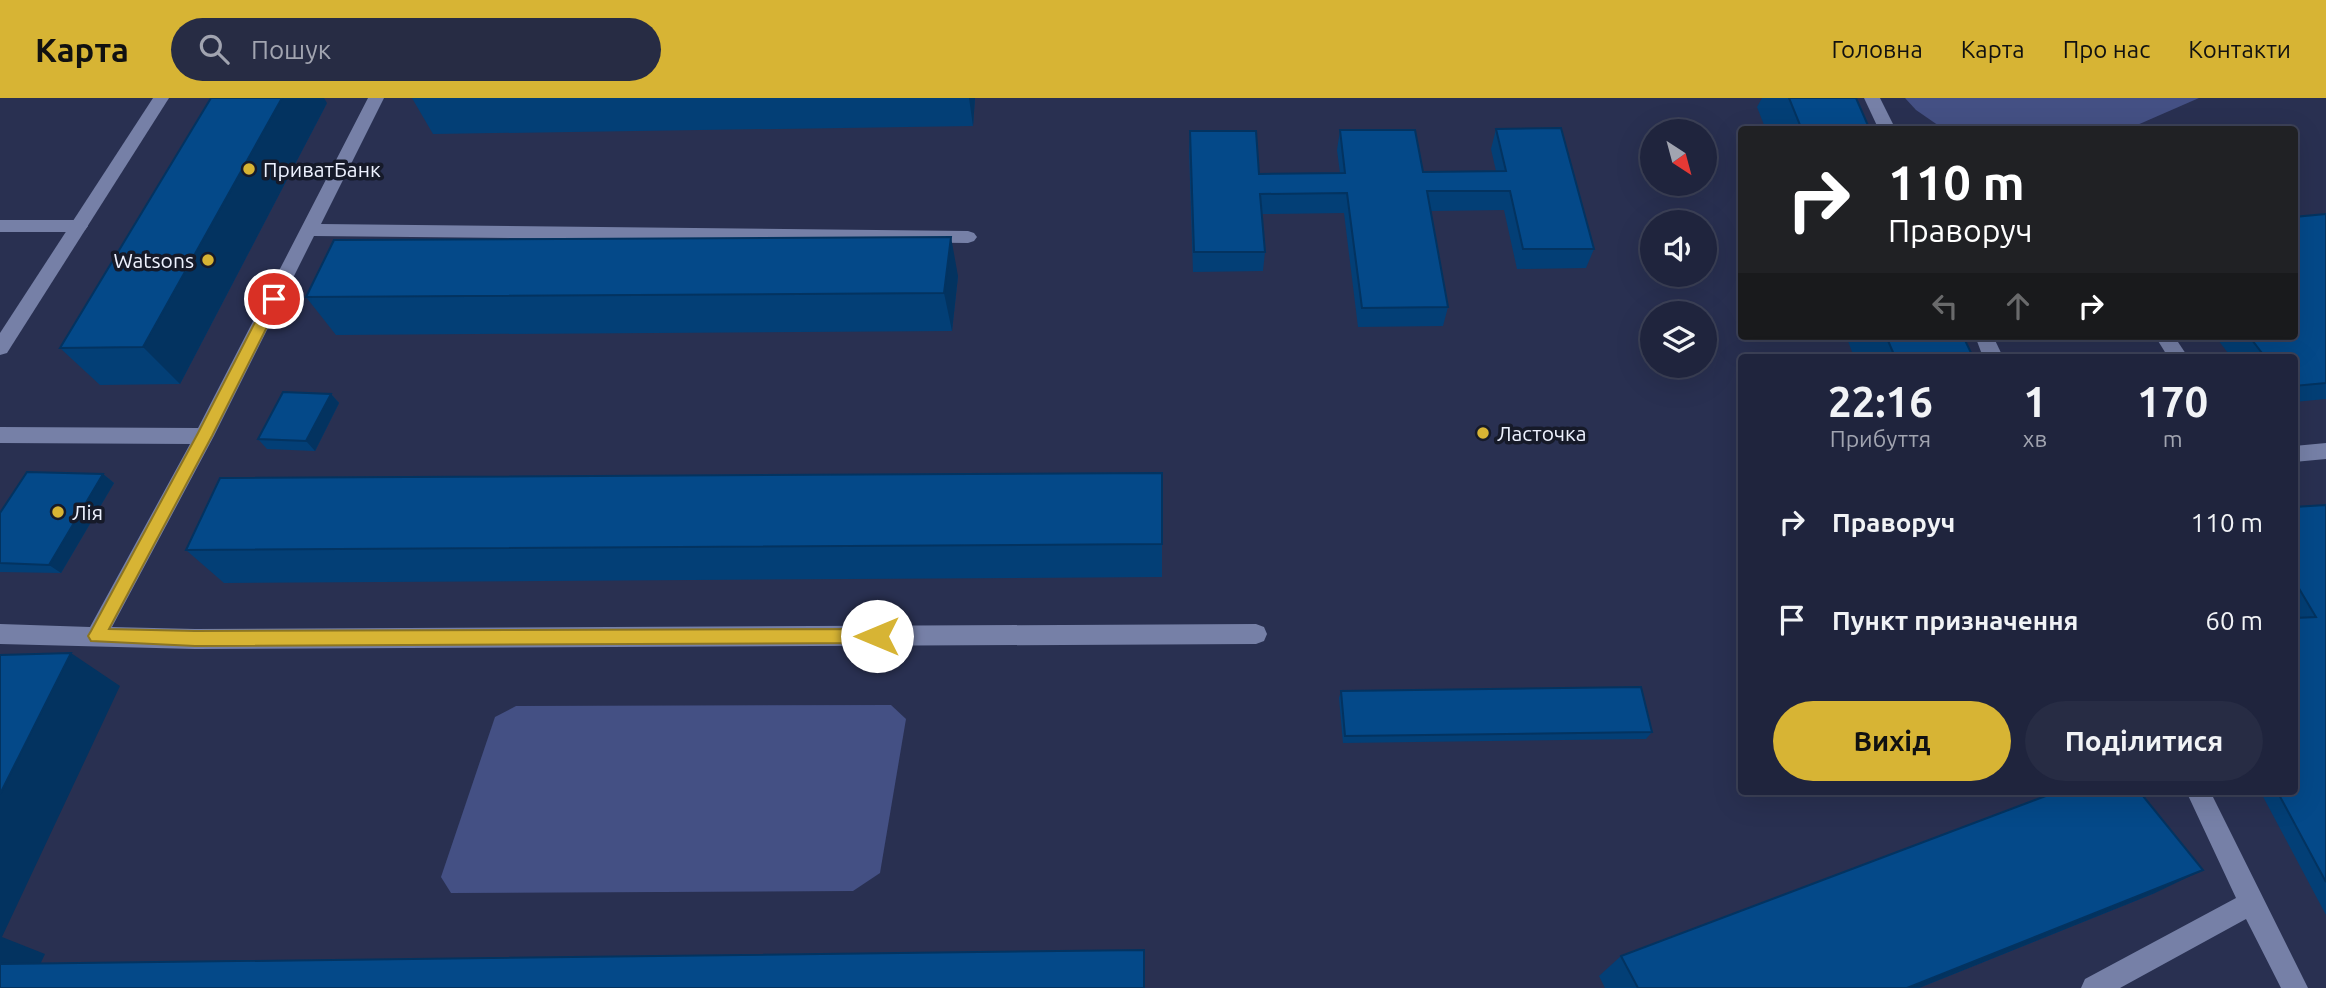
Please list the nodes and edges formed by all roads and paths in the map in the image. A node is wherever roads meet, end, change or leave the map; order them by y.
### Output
1 (161, 98) edge
2 (376, 98) edge
3 (1872, 98) edge
4 (1886, 126) edge
5 (0, 226) edge
6 (79, 226) junction
7 (309, 230) junction
8 (968, 237) dead end
9 (0, 348) edge
10 (0, 435) edge
11 (204, 436) junction
12 (2326, 452) edge
13 (2298, 454) edge
14 (0, 634) edge
15 (1256, 634) dead end
16 (96, 636) junction
17 (2199, 795) edge
18 (2251, 903) junction
19 (2094, 988) edge
20 (2295, 988) edge

1 - 6 street
2 - 7 street
3 - 4 street
5 - 6 street
6 - 9 street
7 - 8 street
7 - 11 street
10 - 11 street
11 - 16 street
12 - 13 street
14 - 16 street
15 - 16 street
17 - 18 street
18 - 19 street
18 - 20 street

